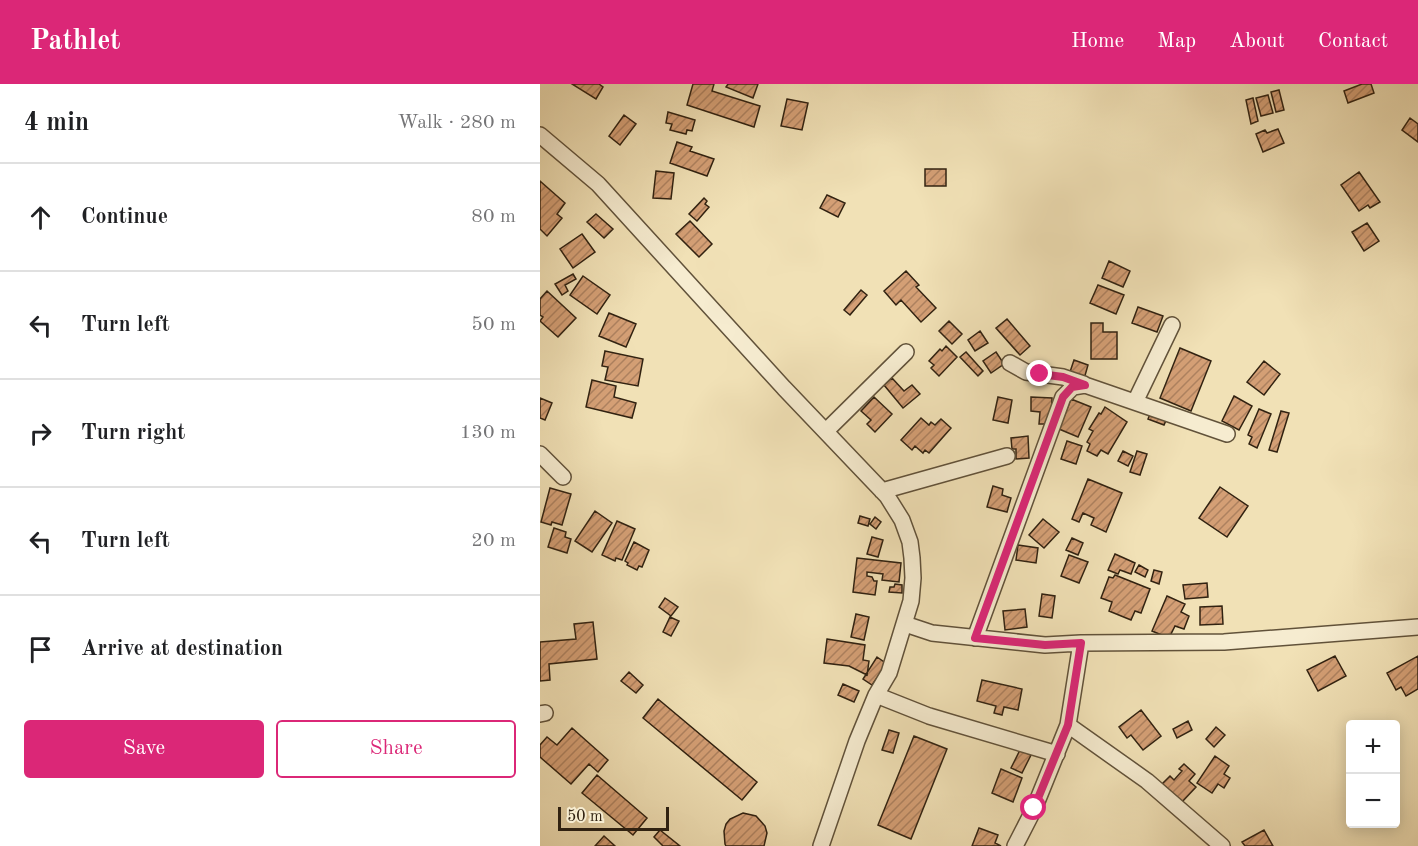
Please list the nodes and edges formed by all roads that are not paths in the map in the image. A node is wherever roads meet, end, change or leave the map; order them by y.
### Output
1 (540, 135) edge
2 (1172, 325) dead end
3 (906, 352) dead end
4 (1010, 363) dead end
5 (1085, 385) junction
6 (1135, 402) junction
7 (826, 431) junction
8 (1227, 434) dead end
9 (540, 454) edge
10 (1007, 456) dead end
11 (563, 477) dead end
12 (882, 491) junction
13 (905, 624) junction
14 (1418, 627) edge
15 (975, 638) junction
16 (1081, 643) junction
17 (876, 694) junction
18 (1068, 725) junction
19 (1057, 754) junction
20 (821, 846) edge
21 (1015, 846) edge
22 (1222, 846) edge

1 - 7 street
2 - 6 street
3 - 7 street
4 - 5 street
5 - 6 street
5 - 15 street
6 - 8 street
7 - 12 street
9 - 11 street
10 - 12 street
12 - 13 street
13 - 15 street
13 - 17 street
14 - 16 street
15 - 16 street
16 - 18 street
17 - 19 street
17 - 20 street
18 - 19 street
18 - 22 street
19 - 21 street

